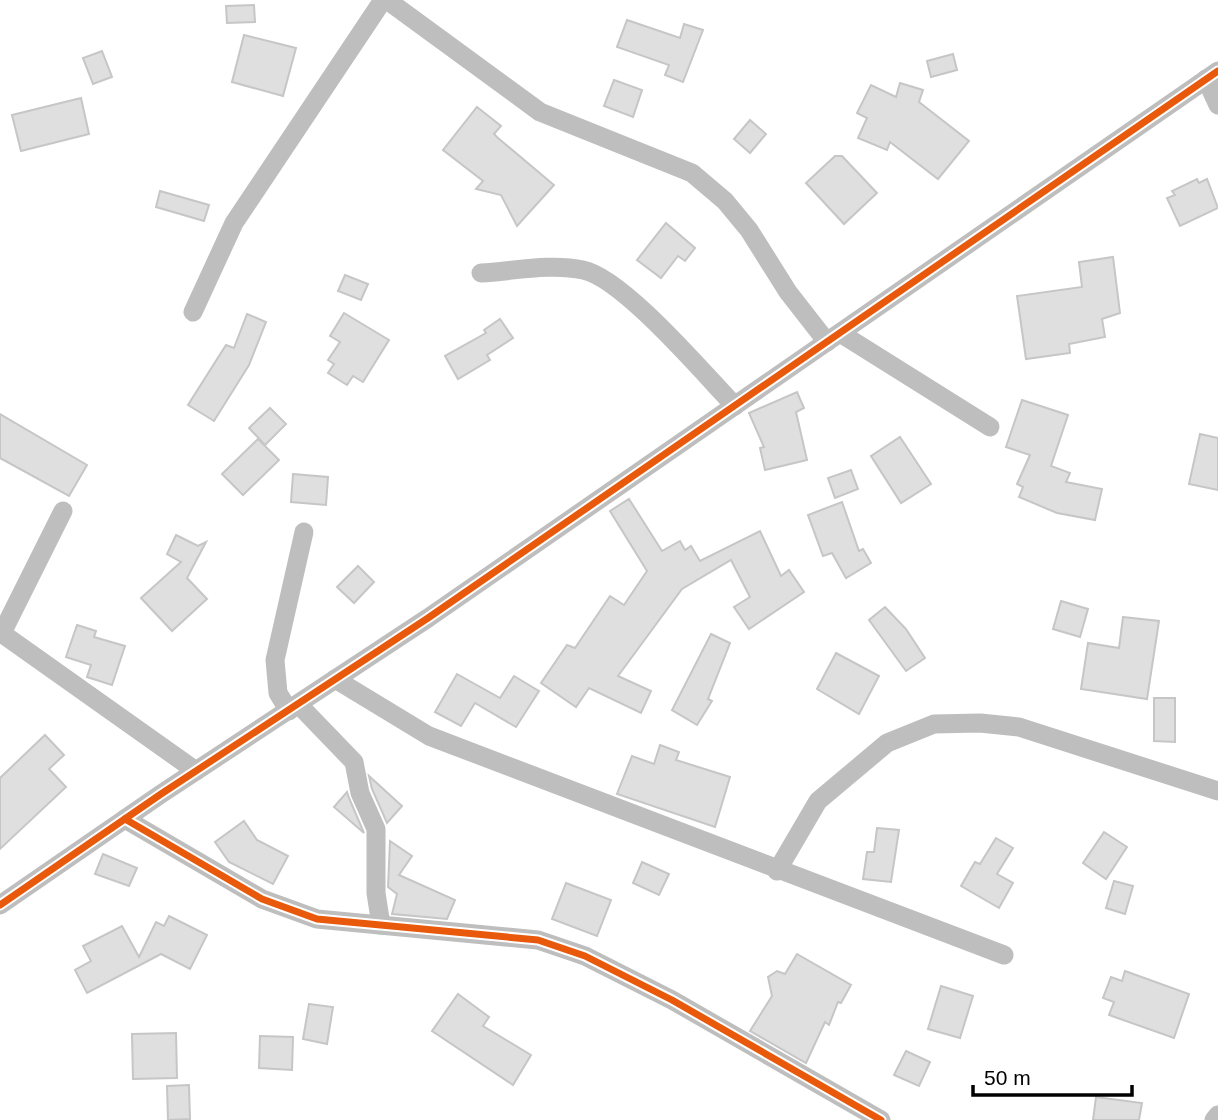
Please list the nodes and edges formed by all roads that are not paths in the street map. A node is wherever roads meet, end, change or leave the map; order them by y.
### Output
1 (385, 0) edge
2 (1212, 75) edge
3 (1218, 105) edge
4 (481, 273) dead end
5 (193, 312) dead end
6 (833, 337) junction
7 (735, 406) junction
8 (990, 427) dead end
9 (63, 511) dead end
10 (304, 531) dead end
11 (1, 632) edge
12 (335, 679) junction
13 (294, 708) junction
14 (196, 771) junction
15 (1218, 791) edge
16 (125, 819) junction
17 (777, 871) junction
18 (0, 905) edge
19 (381, 925) junction
20 (1004, 956) dead end
21 (1218, 1115) edge
22 (881, 1120) edge
23 (1214, 1120) edge

1 - 5 street
1 - 6 street
2 - 3 street
2 - 6 street
4 - 7 street
6 - 7 street
6 - 8 street
7 - 12 street
9 - 11 street
10 - 13 street
11 - 14 street
12 - 13 street
12 - 17 street
13 - 14 street
13 - 19 street
14 - 16 street
15 - 17 street
16 - 18 street
16 - 19 street
17 - 20 street
19 - 22 street
21 - 23 street

